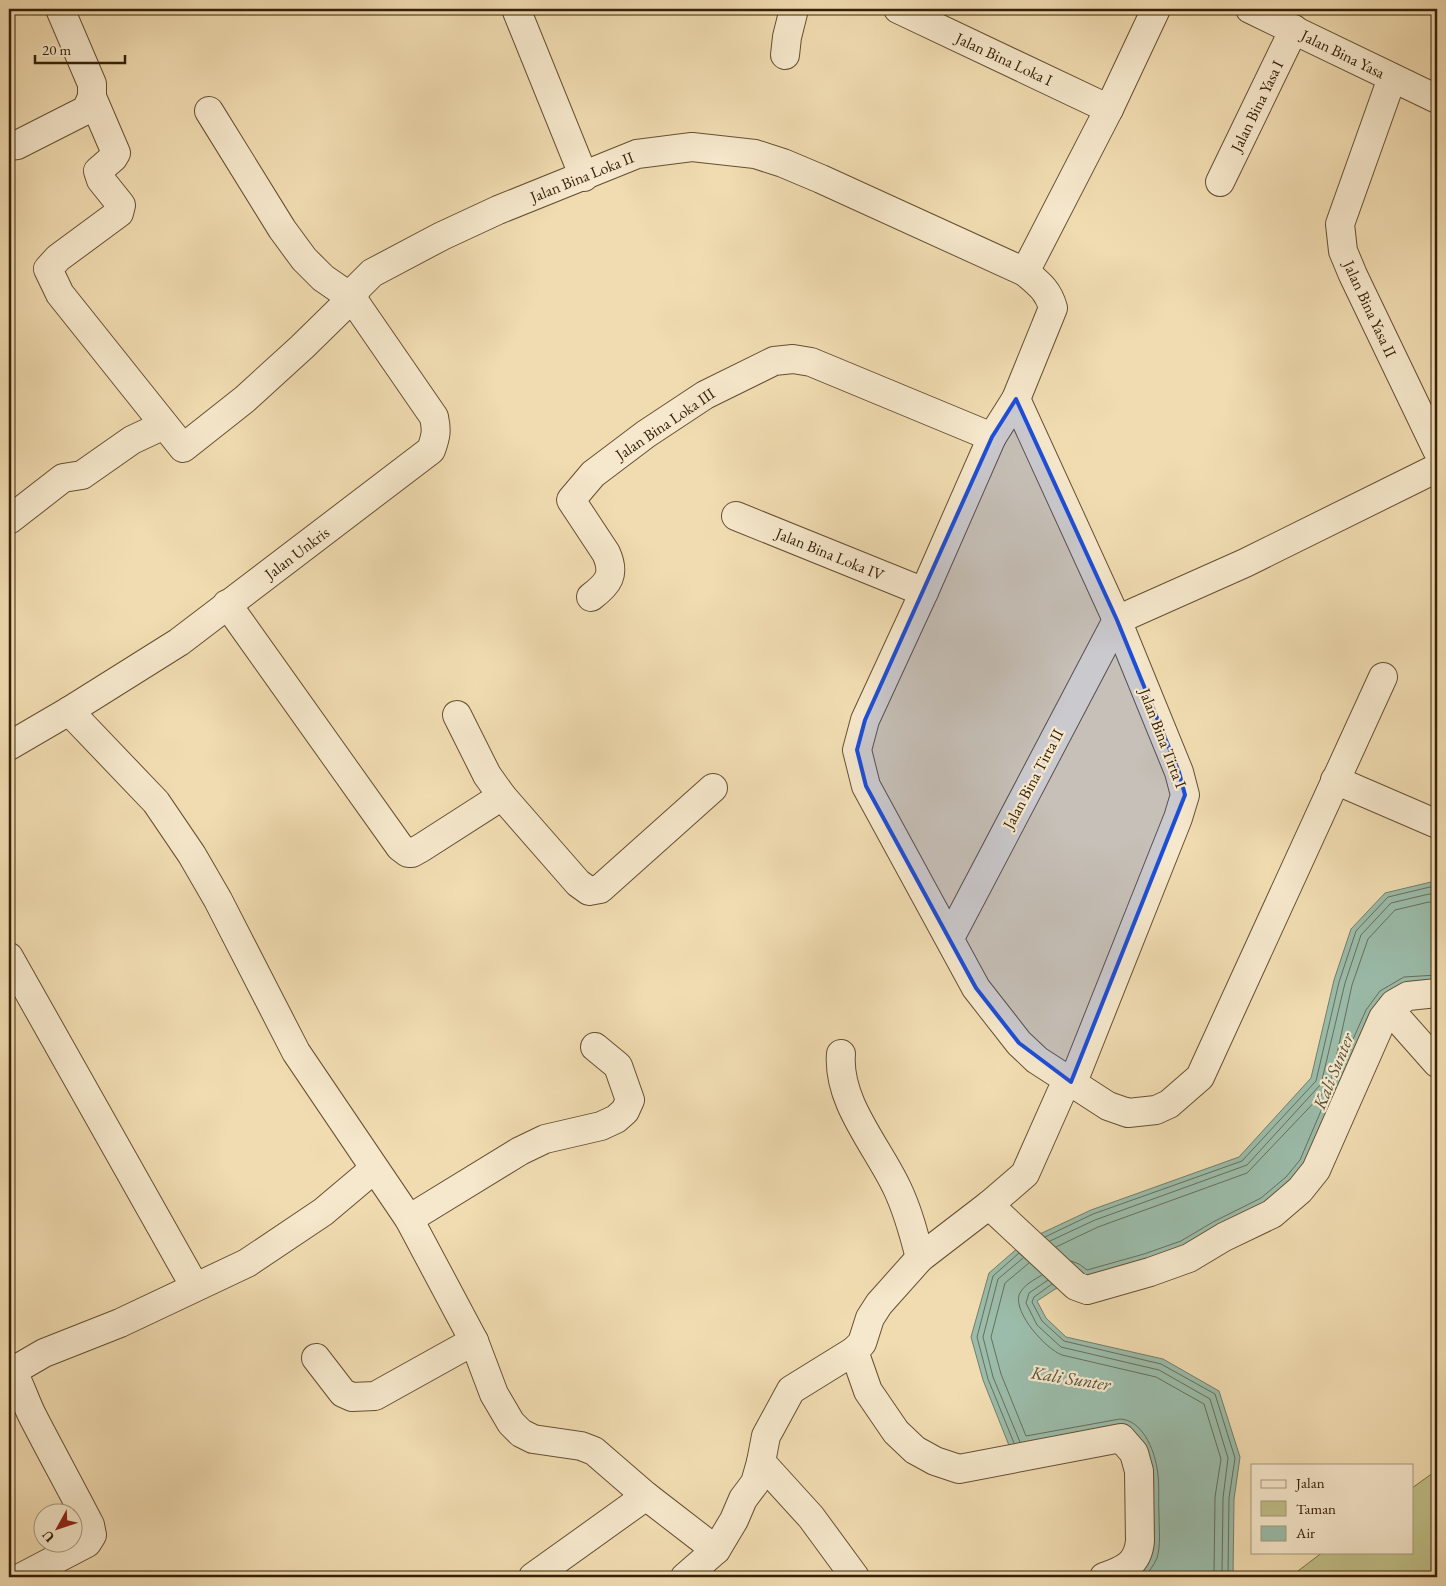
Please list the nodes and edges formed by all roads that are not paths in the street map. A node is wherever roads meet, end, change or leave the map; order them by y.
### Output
1 (60, 9) edge
2 (516, 9) edge
3 (794, 9) edge
4 (898, 9) edge
5 (1156, 9) edge
6 (1250, 9) edge
7 (1294, 29) junction
8 (785, 55) dead end
9 (1392, 78) junction
10 (92, 97) junction
11 (1437, 99) edge
12 (1109, 109) junction
13 (209, 111) dead end
14 (9, 146) edge
15 (584, 177) junction
16 (1220, 182) dead end
17 (1025, 272) junction
18 (352, 298) junction
19 (1016, 399) junction
20 (164, 425) junction
21 (992, 437) junction
22 (1437, 450) edge
23 (1437, 468) edge
24 (736, 516) dead end
25 (9, 520) edge
26 (924, 592) junction
27 (591, 597) dead end
28 (228, 604) junction
29 (1117, 620) junction
30 (1383, 677) dead end
31 (69, 711) junction
32 (457, 715) dead end
33 (9, 746) edge
34 (1335, 780) junction
35 (713, 788) dead end
36 (502, 796) junction
37 (1437, 824) edge
38 (950, 938) junction
39 (9, 957) edge
40 (1437, 993) edge
41 (1390, 1010) junction
42 (594, 1047) dead end
43 (842, 1054) dead end
44 (1437, 1063) edge
45 (1071, 1082) junction
46 (374, 1169) junction
47 (989, 1205) junction
48 (409, 1219) junction
49 (920, 1258) junction
50 (195, 1287) junction
51 (474, 1341) junction
52 (854, 1351) junction
53 (316, 1358) dead end
54 (11, 1368) edge
55 (762, 1462) junction
56 (646, 1496) junction
57 (716, 1550) junction
58 (22, 1577) edge
59 (533, 1577) edge
60 (686, 1577) edge
61 (855, 1577) edge
62 (1104, 1577) edge

1 - 10 street
2 - 15 street
3 - 8 street
4 - 12 street, Jalan Bina Loka I
5 - 12 street
6 - 7 street, Jalan Bina Yasa
7 - 9 street, Jalan Bina Yasa
7 - 16 street, Jalan Bina Yasa I
9 - 11 street, Jalan Bina Yasa
9 - 22 street, Jalan Bina Yasa II
10 - 14 street
10 - 20 street
12 - 17 street
13 - 18 street
15 - 17 street, Jalan Bina Loka II
15 - 18 street, Jalan Bina Loka II
17 - 19 street, Jalan Bina Loka II
18 - 20 street, Jalan Bina Loka II
18 - 28 street, Jalan Unkris
19 - 21 street, Jalan Bina Loka II
19 - 29 street, Jalan Bina Tirta I
20 - 25 street
21 - 26 street, Jalan Bina Loka II
21 - 27 street, Jalan Bina Loka III
23 - 29 street
24 - 26 street, Jalan Bina Loka IV
26 - 38 street, Jalan Bina Loka II
28 - 31 street, Jalan Unkris
28 - 36 street
29 - 38 street, Jalan Bina Tirta II
29 - 45 street, Jalan Bina Tirta I
30 - 34 street, Jalan Bina Loka II
31 - 33 street, Jalan Unkris
31 - 46 street
32 - 36 street
34 - 37 street
34 - 45 street, Jalan Bina Loka II
35 - 36 street
38 - 45 street, Jalan Bina Loka II
39 - 50 street
40 - 41 street
41 - 44 street
41 - 47 street
42 - 48 street
43 - 49 street
45 - 47 street, Jalan Bina Tirta I
46 - 48 street
46 - 50 street
47 - 49 street, Jalan Bina Tirta I
48 - 51 street
49 - 52 street, Jalan Bina Tirta I
50 - 54 street
51 - 53 street
51 - 56 street
52 - 55 street
52 - 62 street
54 - 58 street
55 - 57 street
55 - 61 street
56 - 57 street
56 - 59 street
57 - 60 street

